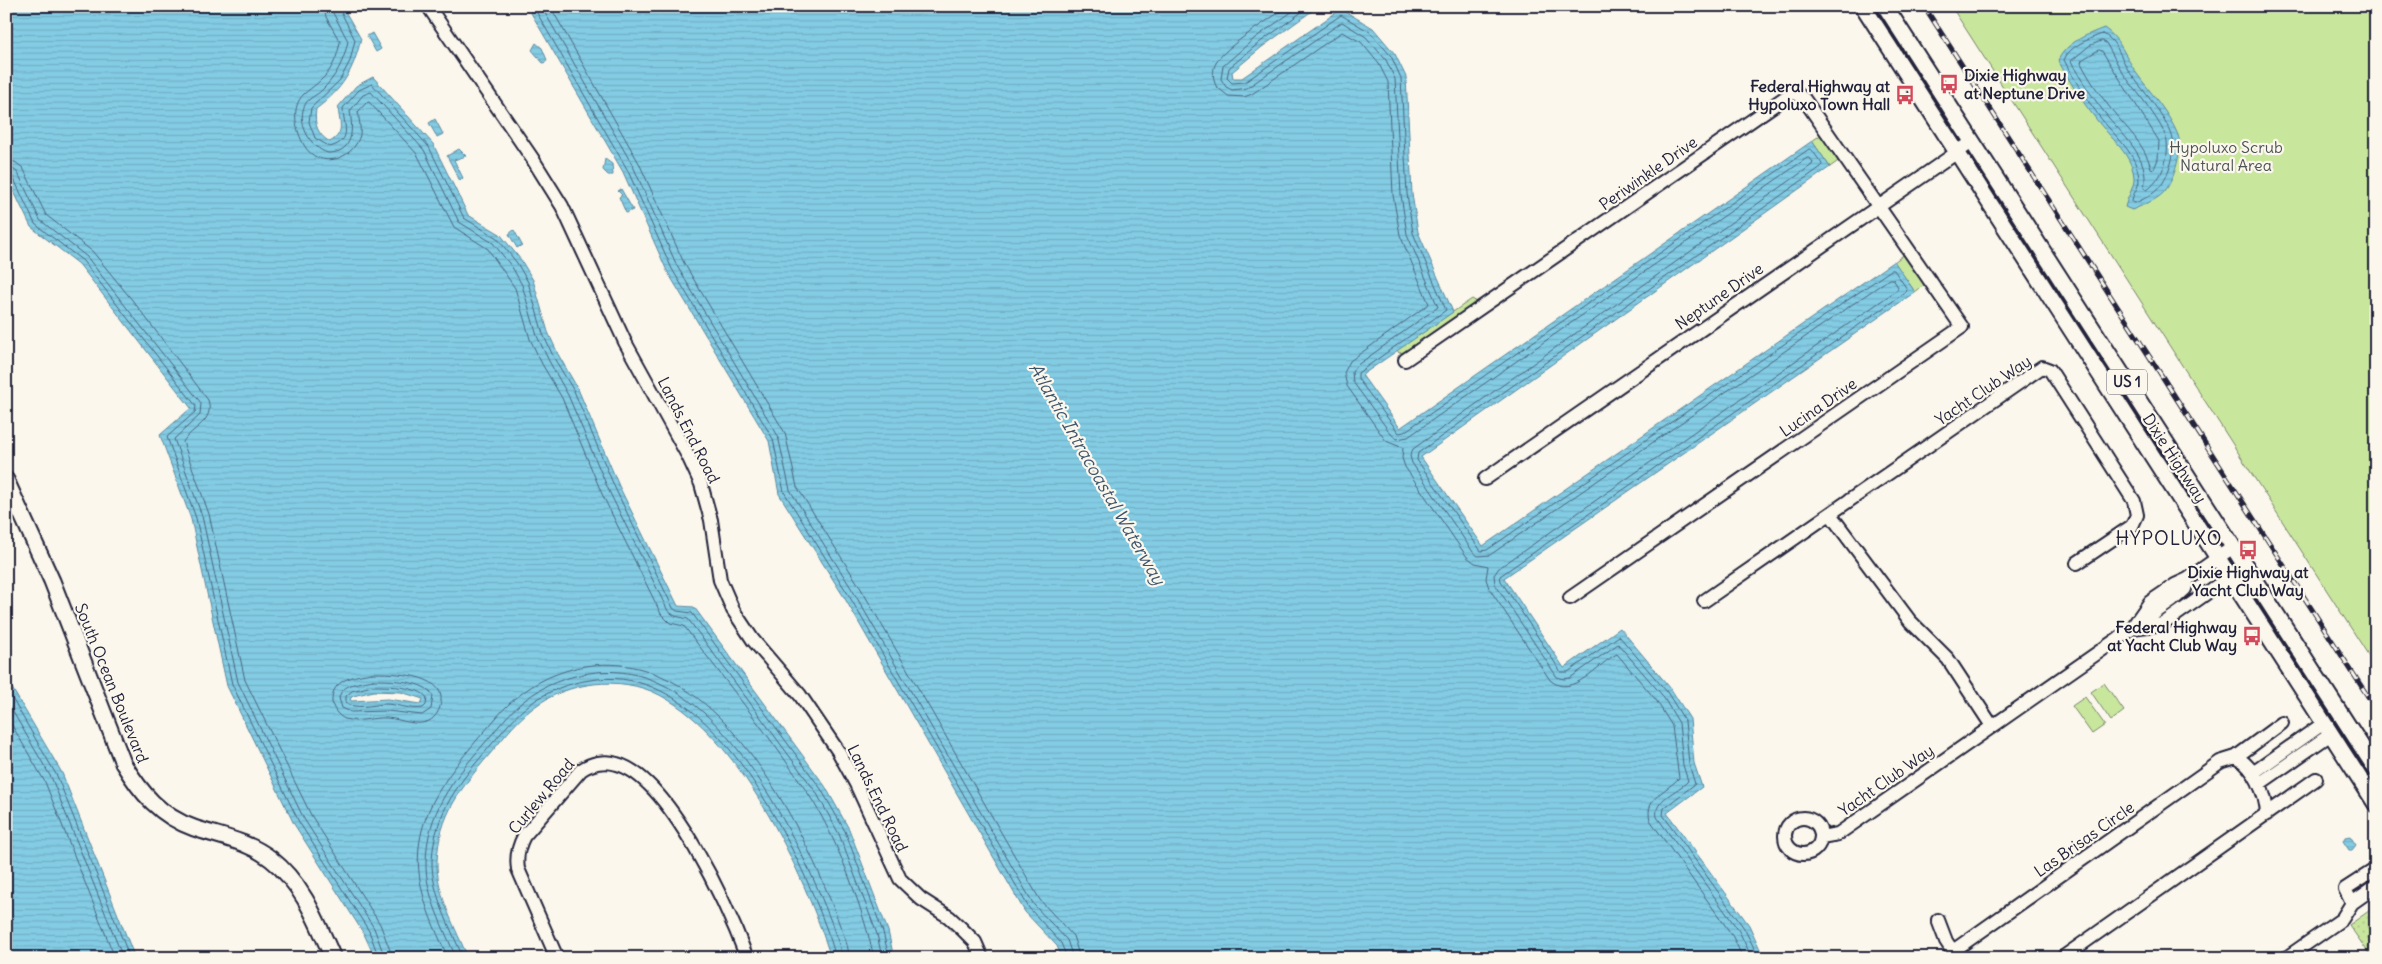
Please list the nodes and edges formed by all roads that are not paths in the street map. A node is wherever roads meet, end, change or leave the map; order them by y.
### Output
1 (428, 6) edge
2 (1863, 6) edge
3 (1885, 6) edge
4 (1972, 142) junction
5 (1957, 152) junction
6 (1878, 205) junction
7 (1405, 360) dead end
8 (1485, 479) dead end
9 (6, 480) edge
10 (1830, 514) junction
11 (2233, 547) junction
12 (2218, 558) junction
13 (2077, 563) dead end
14 (2246, 566) junction
15 (2230, 577) junction
16 (2169, 596) junction
17 (1570, 598) dead end
18 (1704, 601) dead end
19 (2178, 613) junction
20 (2132, 628) junction
21 (2282, 723) dead end
22 (1992, 726) junction
23 (2328, 729) junction
24 (2236, 757) junction
25 (2376, 769) edge
26 (2256, 778) junction
27 (2316, 779) dead end
28 (2376, 804) edge
29 (2267, 814) junction
30 (1821, 836) dead end
31 (2376, 869) edge
32 (2376, 886) edge
33 (2352, 903) junction
34 (1938, 920) dead end
35 (1955, 955) edge
36 (333, 958) edge
37 (557, 958) edge
38 (748, 958) edge
39 (982, 958) edge
40 (2062, 958) edge
41 (2286, 958) edge

1 - 39 street, Lands End Road
2 - 5 main road, Dixie Highway / US 1
3 - 4 main road, Dixie Highway / US 1
4 - 5 street, Neptune Drive
4 - 11 main road, Dixie Highway / US 1
5 - 6 street, Neptune Drive
5 - 12 main road, Dixie Highway / US 1
6 - 7 street, Periwinkle Drive
6 - 8 street, Neptune Drive
6 - 17 street, Lucina Drive
9 - 36 main road, South Ocean Boulevard
10 - 13 street, Yacht Club Way
10 - 18 street, Yacht Club Way
10 - 22 street
11 - 12 street, Yacht Club Way
11 - 14 main road, Dixie Highway / US 1
12 - 15 main road, Dixie Highway / US 1
12 - 16 street, Yacht Club Way
14 - 15 street, Yacht Club Way
14 - 25 main road, Dixie Highway / US 1
15 - 19 street, Yacht Club Way
15 - 23 main road, Dixie Highway / US 1
16 - 19 street
16 - 20 street, Yacht Club Way
19 - 20 street, Yacht Club Way
20 - 22 street, Yacht Club Way
21 - 24 street, Las Brisas Circle
22 - 30 street, Yacht Club Way
23 - 26 street
23 - 28 main road, Dixie Highway / US 1
24 - 26 street
24 - 35 street, Las Brisas Circle
26 - 29 street
27 - 29 street
29 - 40 street
31 - 33 street
32 - 33 street
33 - 41 street
34 - 35 street, Las Brisas Circle
37 - 38 street, Curlew Road

